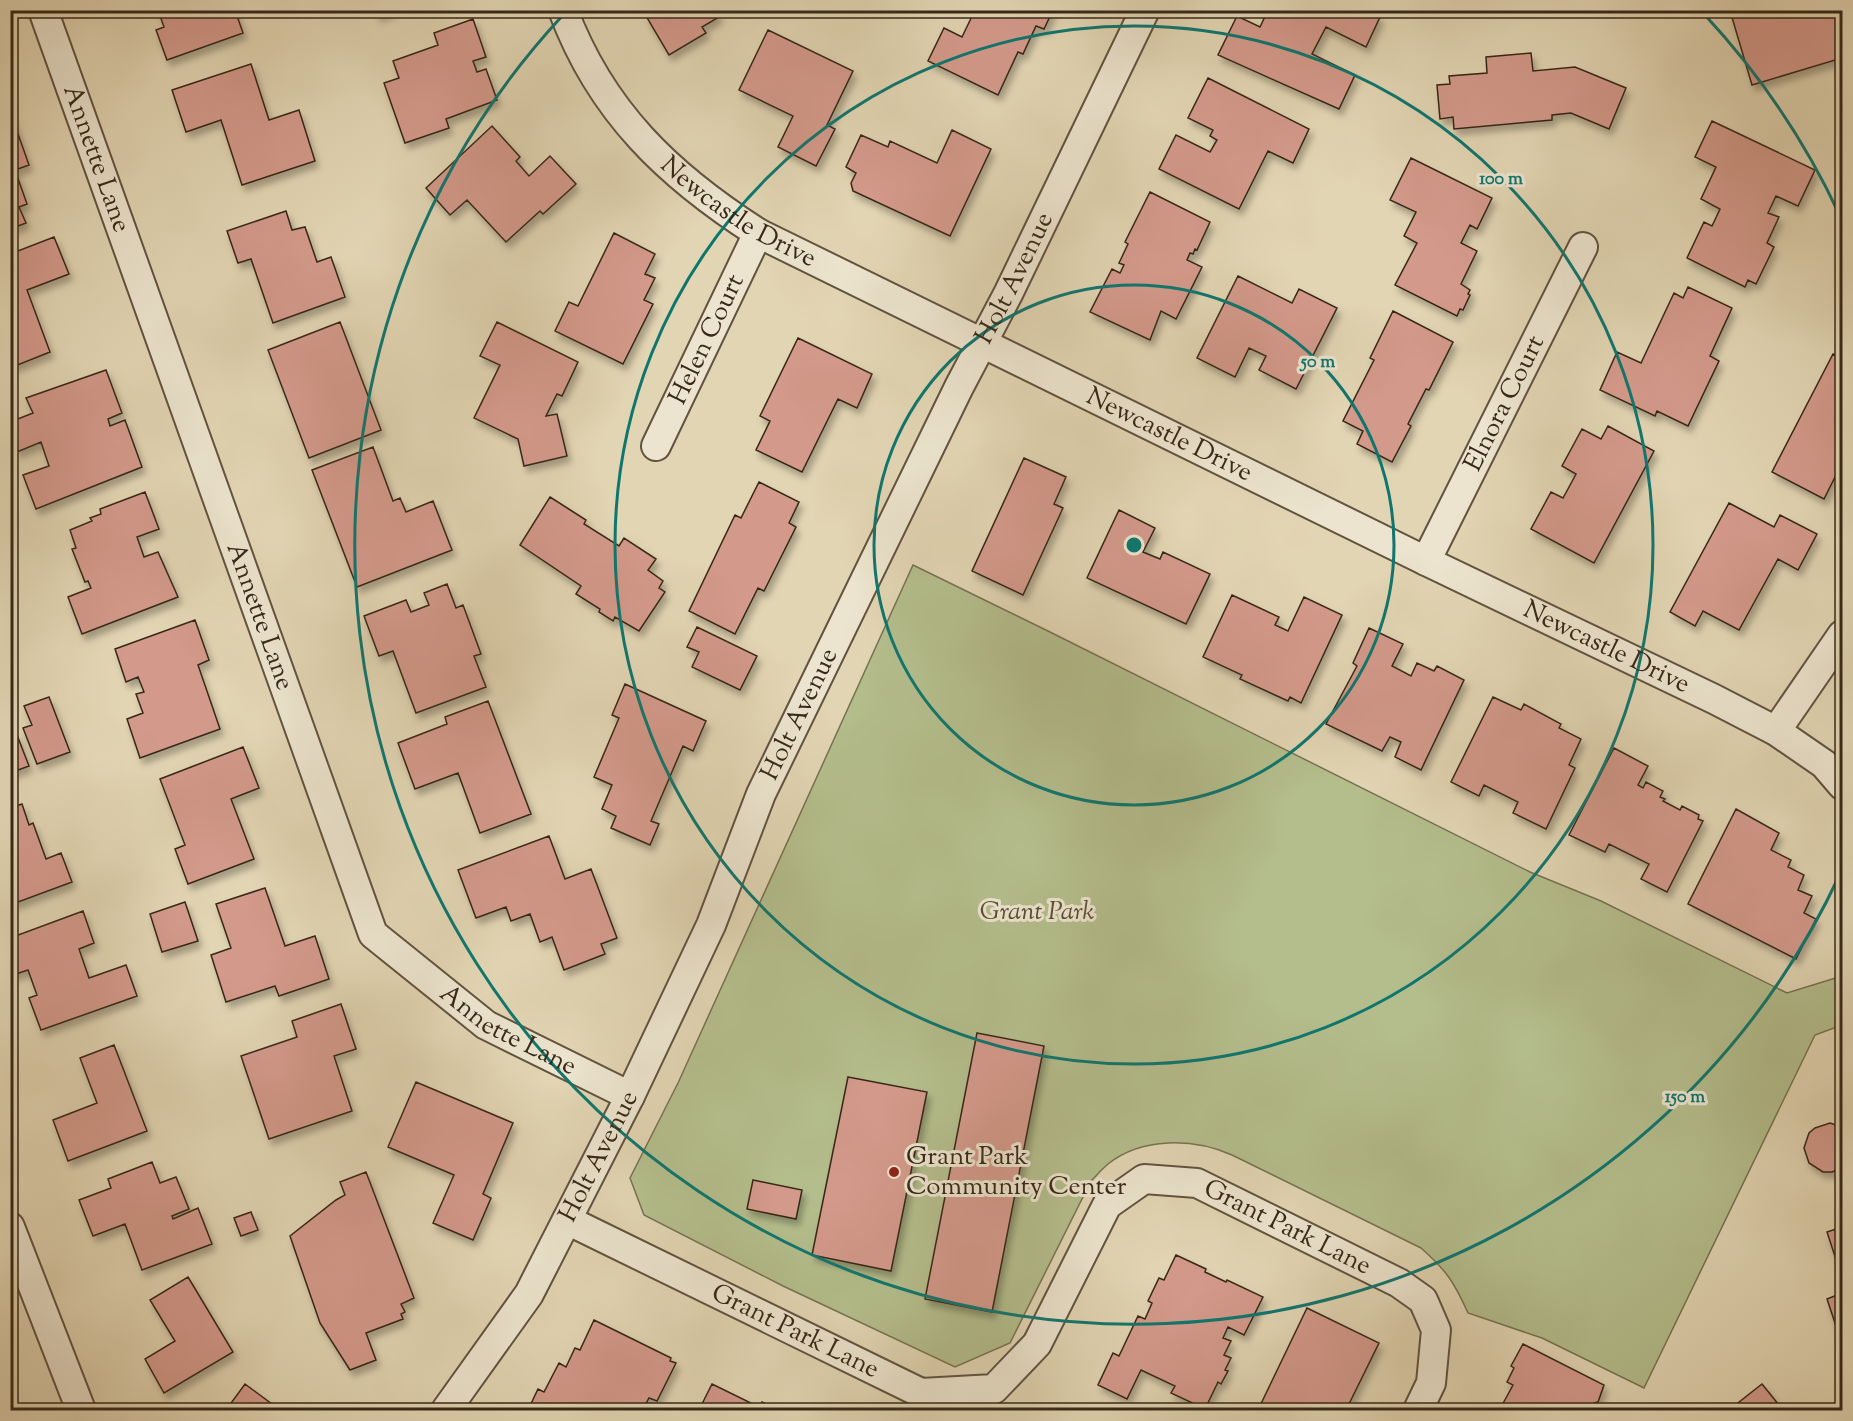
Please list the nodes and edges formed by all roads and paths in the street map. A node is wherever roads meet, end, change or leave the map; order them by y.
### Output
1 (43, 10) edge
2 (563, 10) edge
3 (1145, 10) edge
4 (758, 233) junction
5 (1583, 247) dead end
6 (982, 344) junction
7 (656, 446) dead end
8 (1425, 561) junction
9 (1842, 635) edge
10 (1776, 731) junction
11 (1842, 785) edge
12 (630, 1096) junction
13 (567, 1220) junction
14 (10, 1227) edge
15 (81, 1410) edge
16 (446, 1410) edge
17 (1418, 1410) edge

1 - 12 street, Annette Lane
2 - 4 street, Newcastle Drive
3 - 6 street, Holt Avenue
4 - 6 street, Newcastle Drive
4 - 7 street, Helen Court
5 - 8 street, Elnora Court
6 - 8 street, Newcastle Drive
6 - 12 street, Holt Avenue
8 - 10 street, Newcastle Drive
9 - 10 street
10 - 11 street, Newcastle Drive
12 - 13 street, Holt Avenue
13 - 16 street, Holt Avenue
13 - 17 street, Grant Park Lane
14 - 15 street

